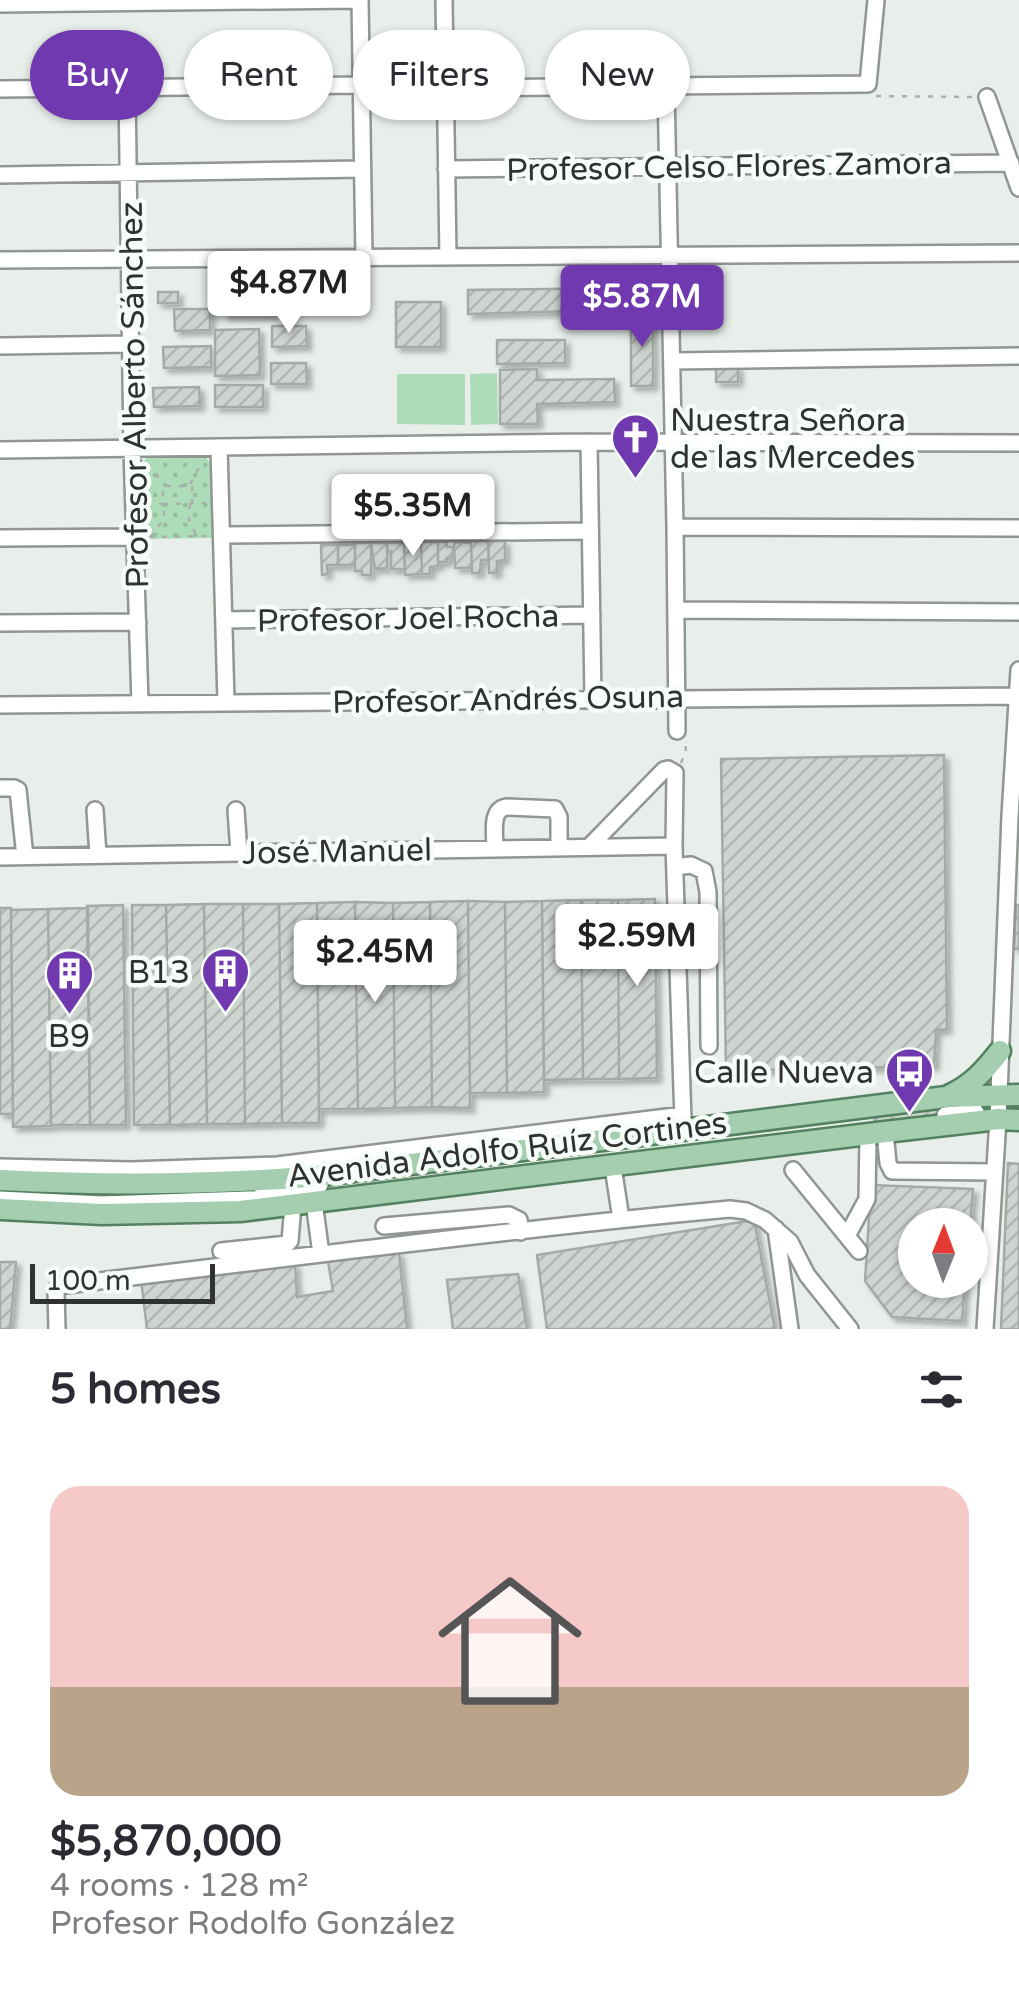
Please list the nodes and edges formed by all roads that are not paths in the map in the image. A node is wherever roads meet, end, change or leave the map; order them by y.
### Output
1 (358, 0) edge
2 (444, 0) edge
3 (876, 0) edge
4 (0, 4) edge
5 (359, 30) edge
6 (444, 30) edge
7 (353, 84) edge
8 (164, 87) edge
9 (690, 87) edge
10 (0, 89) edge
11 (30, 89) edge
12 (987, 97) road end
13 (129, 120) edge
14 (361, 120) edge
15 (445, 120) edge
16 (667, 120) edge
17 (1013, 156) edge
18 (668, 166) junction
19 (362, 169) junction
20 (446, 170) junction
21 (130, 172) junction
22 (0, 174) edge
23 (1019, 188) edge
24 (1019, 253) edge
25 (670, 254) junction
26 (448, 257) junction
27 (364, 258) junction
28 (0, 260) edge
29 (130, 260) junction
30 (130, 344) junction
31 (0, 346) edge
32 (1019, 356) edge
33 (672, 361) junction
34 (589, 442) junction
35 (673, 443) junction
36 (1019, 443) edge
37 (219, 447) junction
38 (132, 448) junction
39 (0, 450) edge
40 (676, 527) junction
41 (1019, 528) edge
42 (590, 531) junction
43 (217, 536) junction
44 (144, 537) junction
45 (0, 538) edge
46 (677, 610) junction
47 (1019, 612) edge
48 (592, 615) junction
49 (225, 620) junction
50 (138, 622) junction
51 (0, 623) edge
52 (1019, 670) edge
53 (1016, 696) junction
54 (593, 698) junction
55 (676, 698) junction
56 (226, 702) junction
57 (140, 703) junction
58 (0, 705) edge
59 (677, 731) road end
60 (0, 788) edge
61 (95, 810) dead end
62 (236, 810) dead end
63 (674, 846) junction
64 (559, 847) junction
65 (589, 847) junction
66 (494, 848) junction
67 (239, 853) junction
68 (98, 856) junction
69 (0, 857) edge
70 (25, 857) junction
71 (675, 866) junction
72 (1011, 974) edge
73 (710, 1046) dead end
74 (1000, 1051) junction
75 (945, 1105) junction
76 (1007, 1106) edge
77 (1019, 1110) edge
78 (683, 1122) junction
79 (876, 1126) junction
80 (0, 1167) edge
81 (612, 1167) junction
82 (792, 1170) dead end
83 (994, 1172) junction
84 (0, 1180) edge
85 (0, 1191) edge
86 (0, 1199) edge
87 (304, 1203) junction
88 (0, 1209) edge
89 (466, 1218) junction
90 (621, 1219) junction
91 (384, 1226) dead end
92 (776, 1228) junction
93 (520, 1232) junction
94 (469, 1236) junction
95 (847, 1236) junction
96 (221, 1251) dead end
97 (859, 1252) dead end
98 (321, 1254) junction
99 (57, 1329) edge
100 (790, 1329) edge
101 (850, 1329) edge
102 (985, 1329) edge

1 - 4 street
1 - 5 street
2 - 6 street
3 - 9 street
7 - 8 street
10 - 11 street
12 - 17 street
13 - 21 street, Profesor Alberto Sánchez
14 - 19 street
15 - 20 street
16 - 18 street
17 - 18 street, Profesor Celso Flores Zamora
17 - 23 street
18 - 20 street, Profesor Celso Flores Zamora
18 - 25 street
19 - 21 street
19 - 27 street
20 - 26 street
21 - 22 street
21 - 29 street, Profesor Alberto Sánchez
24 - 25 street
25 - 26 street
25 - 33 street
26 - 27 street
27 - 29 street
28 - 29 street
29 - 30 street, Profesor Alberto Sánchez
30 - 31 street
30 - 38 street, Profesor Alberto Sánchez
32 - 33 street
33 - 35 street
34 - 35 street
34 - 37 street
34 - 42 street
35 - 36 street
35 - 40 street
37 - 38 street
37 - 43 street
38 - 39 street
38 - 44 street, Profesor Alberto Sánchez
40 - 41 street
40 - 46 street
42 - 43 street
42 - 48 street
43 - 49 street
44 - 45 street
44 - 50 street, Profesor Alberto Sánchez
46 - 47 street
46 - 55 street
48 - 49 street, Profesor Joel Rocha
48 - 54 street
49 - 56 street
50 - 51 street
50 - 57 street, Profesor Alberto Sánchez
52 - 53 street
53 - 55 street, Profesor Andrés Osuna
53 - 72 street
54 - 55 street, Profesor Andrés Osuna
54 - 56 street, Profesor Andrés Osuna
55 - 59 street
56 - 57 street, Profesor Andrés Osuna
57 - 58 street, Profesor Andrés Osuna
60 - 70 street
61 - 68 street
62 - 67 street
63 - 65 street, José Manuel
63 - 65 street
63 - 71 street
64 - 65 street, José Manuel
64 - 66 street, José Manuel
64 - 66 street
66 - 67 street, José Manuel
67 - 68 street, José Manuel
68 - 70 street, José Manuel
69 - 70 street, José Manuel
71 - 73 street
71 - 78 street
72 - 74 street
74 - 75 main road
74 - 76 street
75 - 76 main road, Avenida Adolfo Ruíz Cortines
75 - 78 main road, Avenida Adolfo Ruíz Cortines
76 - 77 street
76 - 79 main road, Avenida Adolfo Ruíz Cortines
76 - 83 street
78 - 80 street
78 - 84 main road, Avenida Adolfo Ruíz Cortines
79 - 81 main road, Avenida Adolfo Ruíz Cortines
79 - 83 street
79 - 85 street
79 - 86 street
79 - 95 street
81 - 87 main road, Avenida Adolfo Ruíz Cortines
81 - 90 street
82 - 95 street
83 - 102 street
87 - 88 main road, Avenida Adolfo Ruíz Cortines
87 - 96 street
87 - 98 street
89 - 91 street
89 - 93 street
89 - 94 street
90 - 92 street
90 - 93 street
92 - 100 street
92 - 101 street
93 - 94 street
94 - 98 street
95 - 97 street
98 - 99 street

